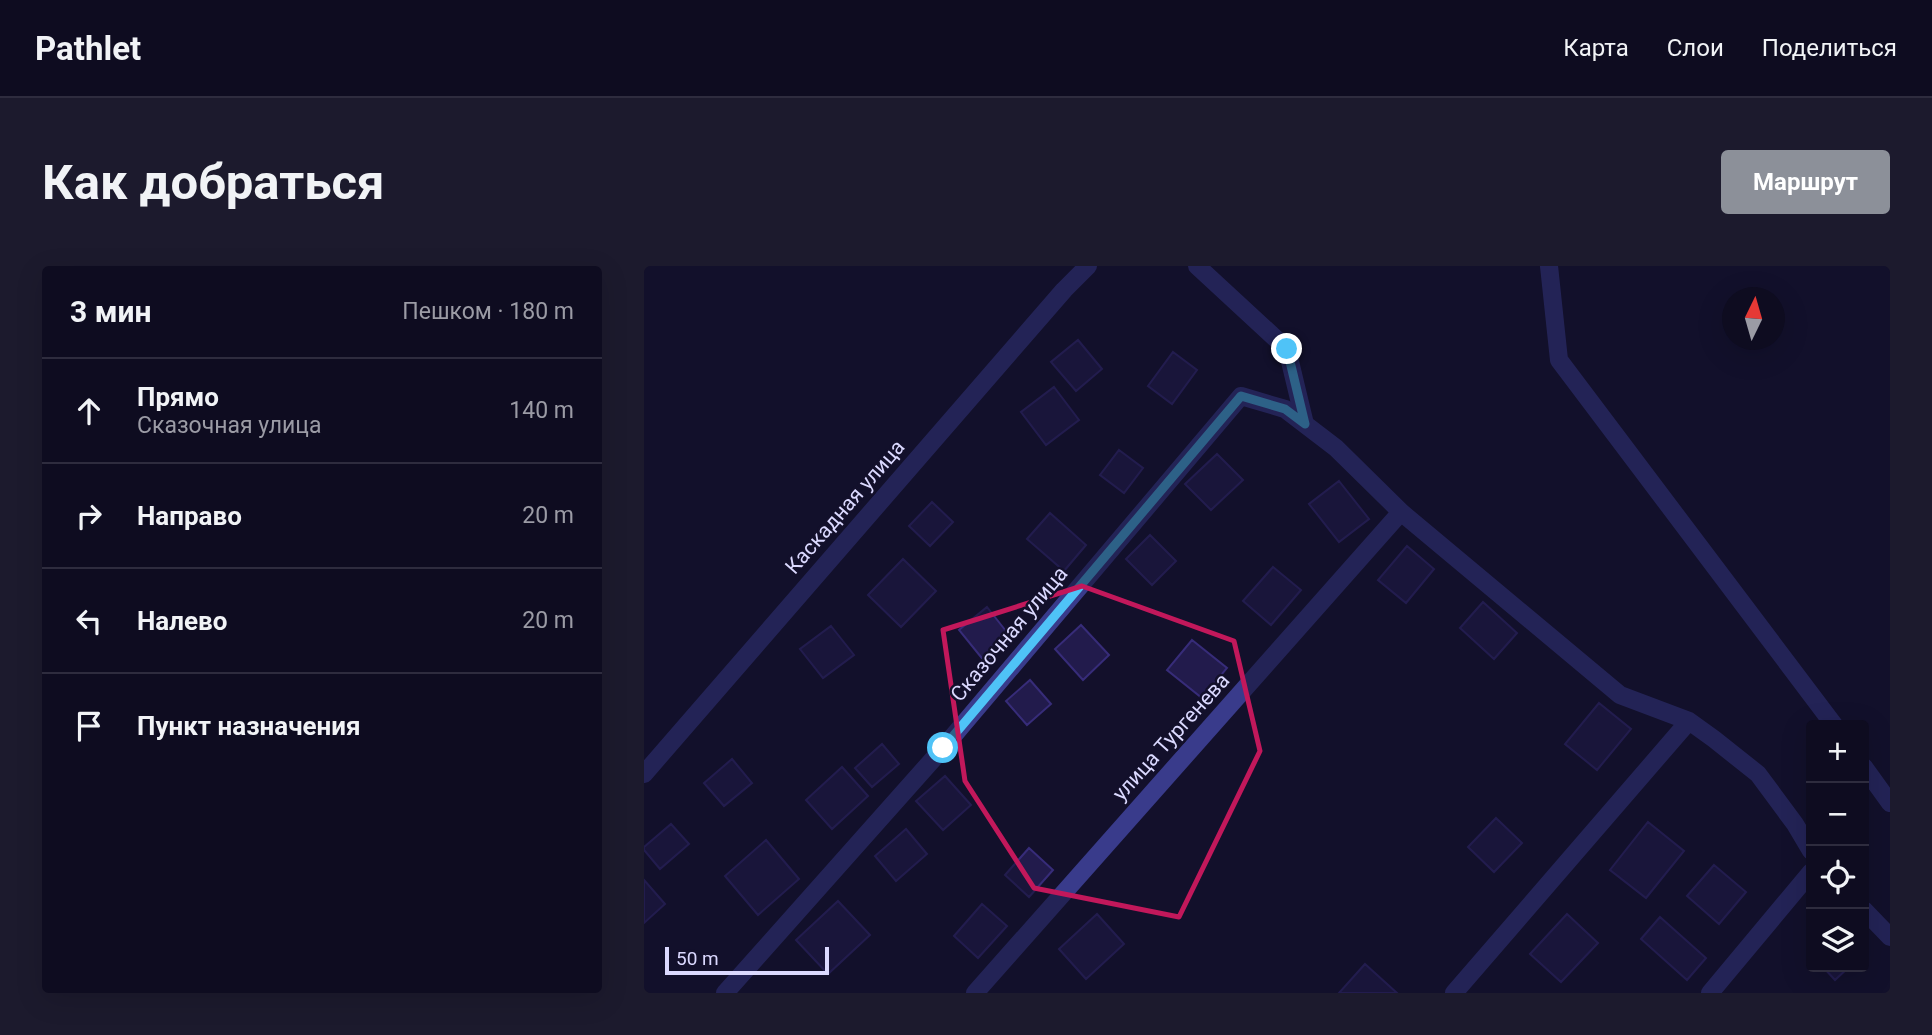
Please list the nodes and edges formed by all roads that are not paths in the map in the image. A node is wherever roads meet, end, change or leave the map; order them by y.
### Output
1 (1197, 266) edge
2 (1549, 266) edge
3 (1086, 269) edge
4 (1305, 424) junction
5 (1401, 512) junction
6 (1830, 720) edge
7 (1689, 721) junction
8 (1869, 773) edge
9 (644, 774) edge
10 (1890, 803) edge
11 (1809, 846) edge
12 (1806, 878) edge
13 (1869, 914) edge
14 (1890, 937) edge
15 (725, 993) edge
16 (975, 993) edge
17 (1454, 993) edge
18 (1710, 993) edge

1 - 4 street
2 - 6 street
3 - 9 street, Каскадная улица
4 - 5 street
4 - 15 street, Сказочная улица
5 - 7 street
5 - 16 street, улица Тургенева
7 - 11 street
7 - 17 street
8 - 10 street
12 - 18 street
13 - 14 street

